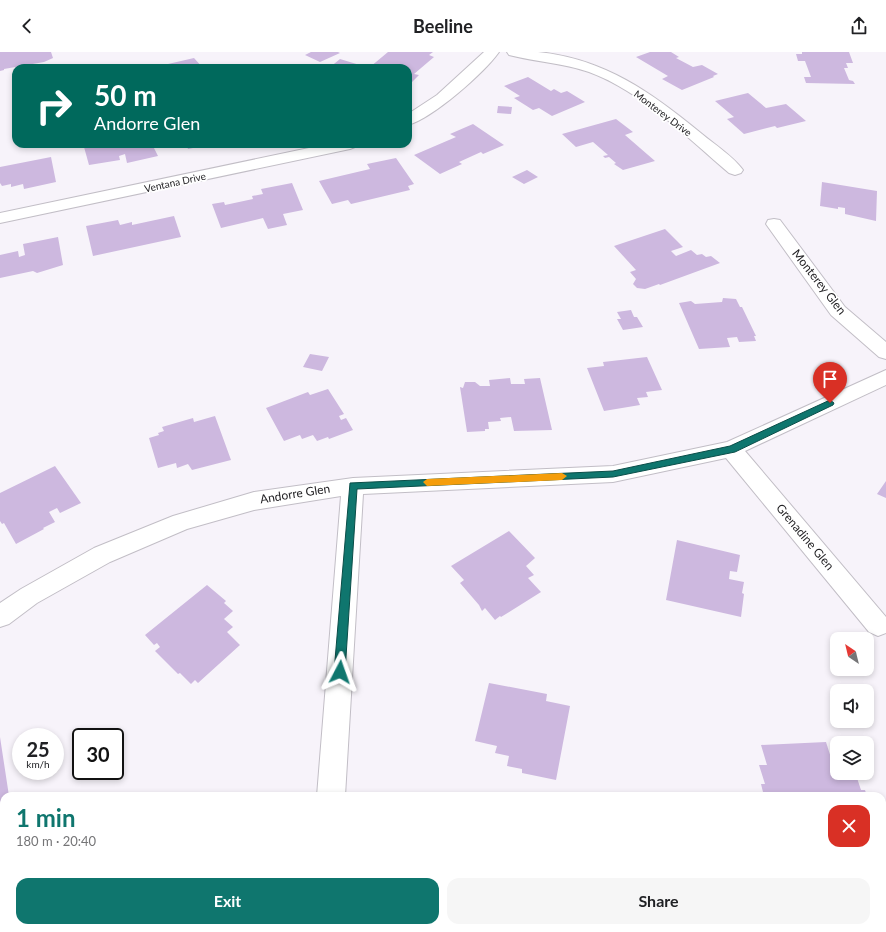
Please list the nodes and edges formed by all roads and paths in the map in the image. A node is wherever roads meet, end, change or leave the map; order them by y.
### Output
1 (492, 52) edge
2 (514, 52) edge
3 (412, 118) edge
4 (331, 148) edge
5 (735, 170) dead end
6 (0, 218) edge
7 (774, 224) dead end
8 (886, 352) edge
9 (886, 377) edge
10 (732, 449) junction
11 (353, 486) junction
12 (0, 617) edge
13 (878, 625) dead end
14 (331, 792) edge

1 - 3 street
2 - 5 street, Monterey Drive
4 - 6 street, Ventana Drive
7 - 8 street, Monterey Glen
9 - 10 street, Andorre Glen
10 - 11 street, Andorre Glen
10 - 13 street, Grenadine Glen
11 - 12 street, Andorre Glen
11 - 14 street

